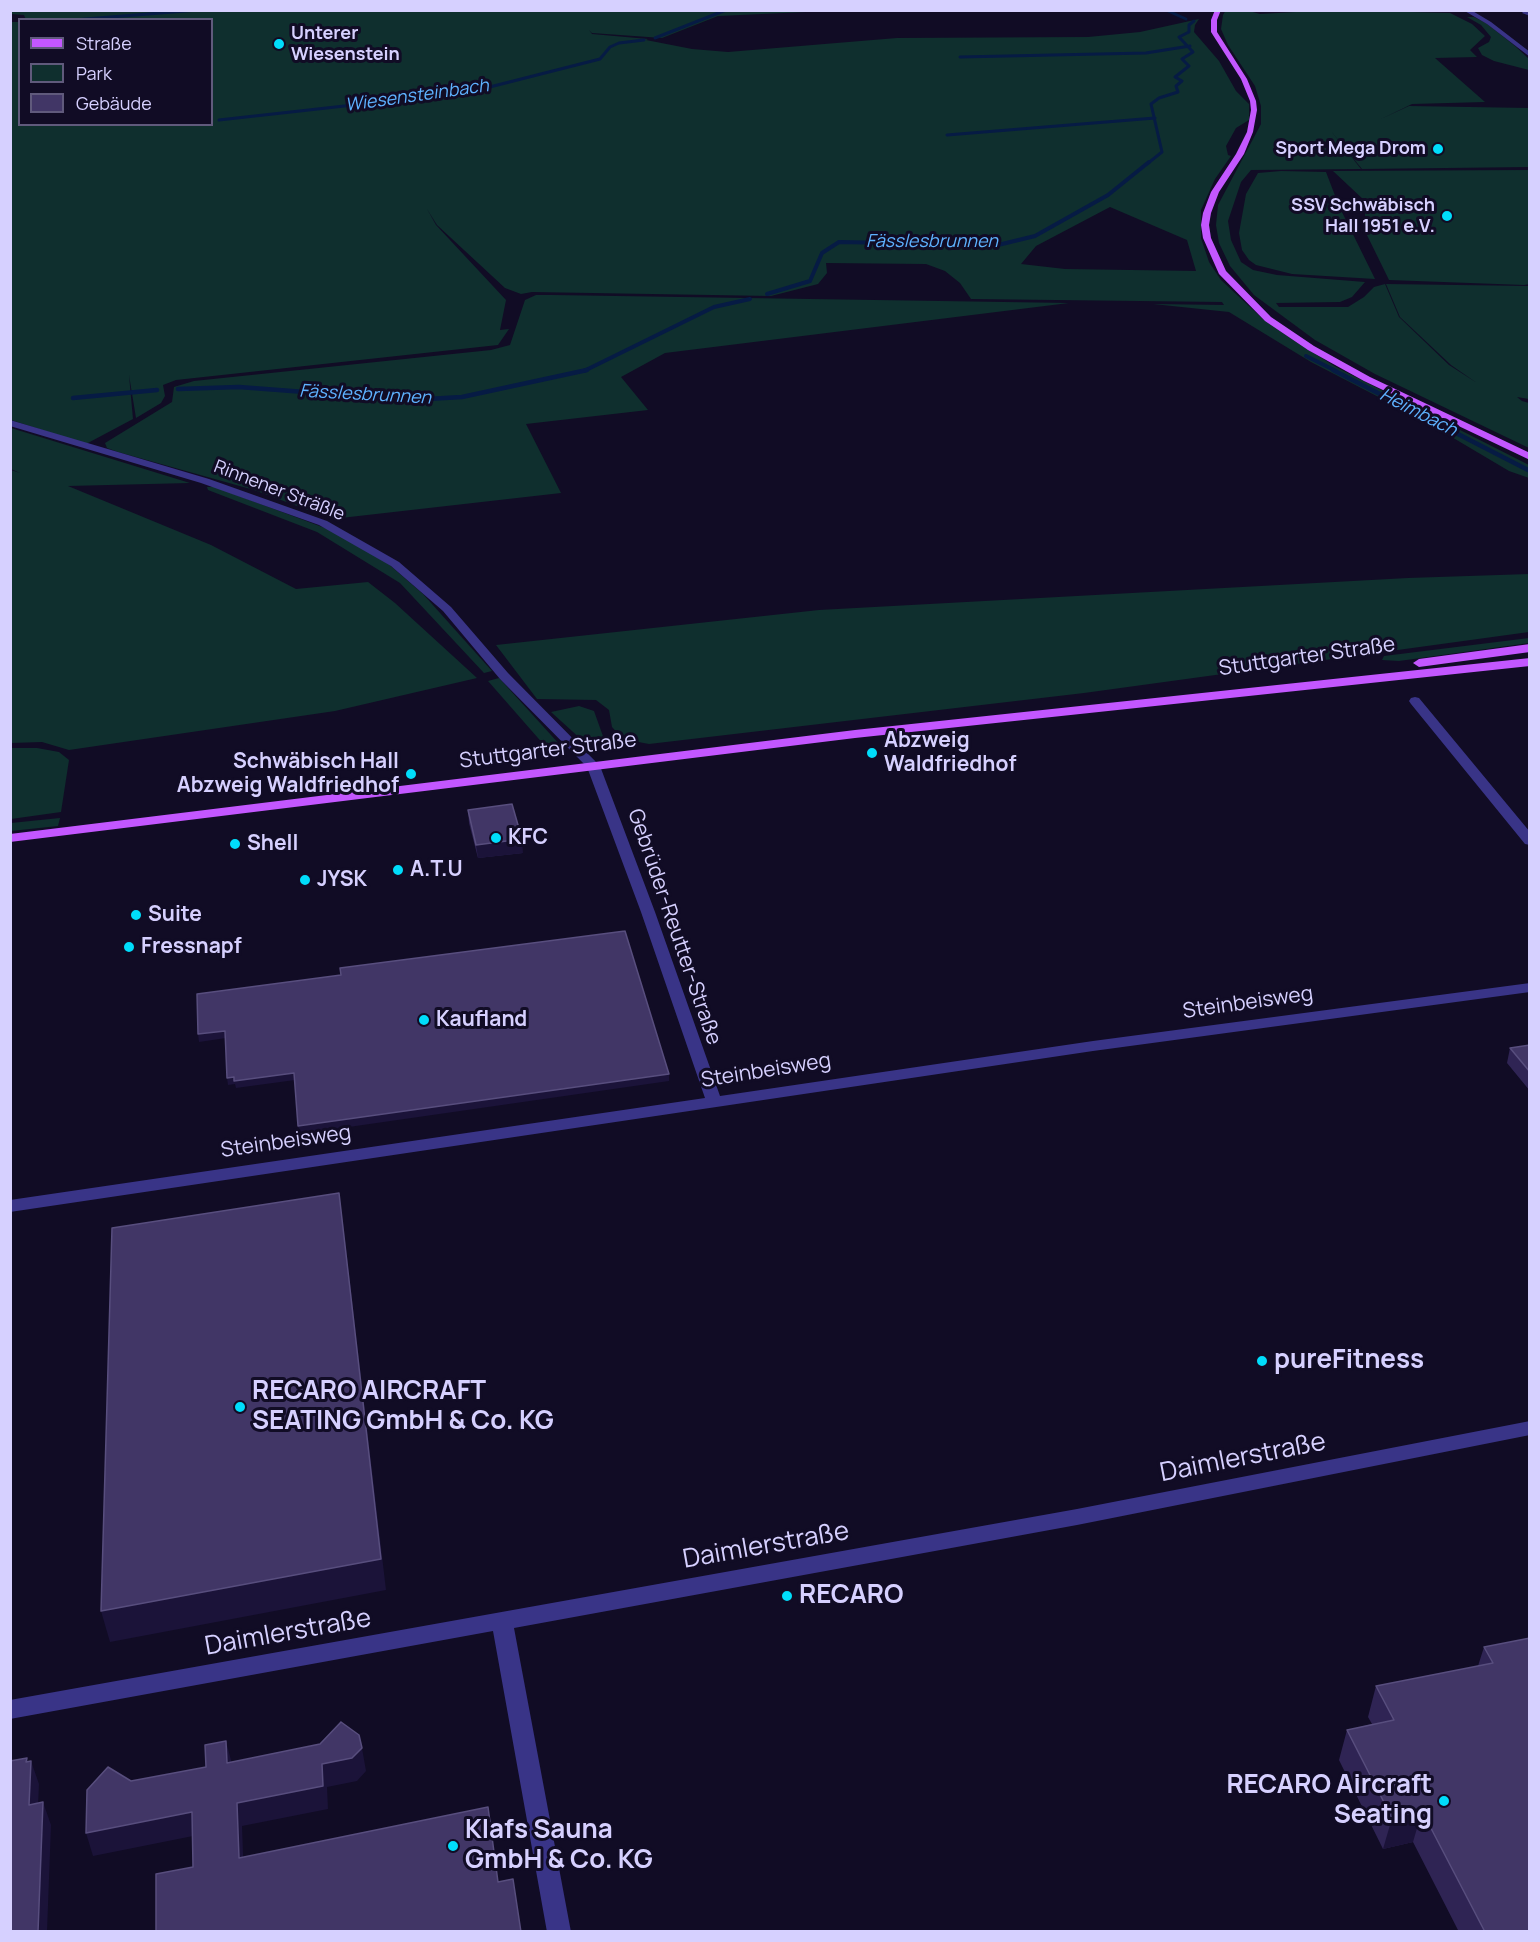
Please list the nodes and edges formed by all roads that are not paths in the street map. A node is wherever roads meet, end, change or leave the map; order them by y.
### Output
1 (1218, 10) edge
2 (1466, 10) edge
3 (1530, 54) edge
4 (10, 423) edge
5 (1530, 457) edge
6 (1530, 648) edge
7 (1530, 662) edge
8 (1415, 701) dead end
9 (1091, 708) junction
10 (593, 766) junction
11 (10, 838) edge
12 (1530, 841) edge
13 (1530, 987) edge
14 (714, 1102) junction
15 (10, 1206) edge
16 (1530, 1428) edge
17 (502, 1622) junction
18 (10, 1710) edge
19 (559, 1932) edge

1 - 5 main road
2 - 3 street
4 - 10 street, Rinnener Sträßle
6 - 9 main road, Stuttgarter Straße
7 - 9 main road, Stuttgarter Straße
8 - 12 street
9 - 10 main road, Stuttgarter Straße
10 - 11 main road, Stuttgarter Straße
10 - 14 street, Gebrüder-Reutter-Straße
13 - 14 street, Steinbeisweg
14 - 15 street, Steinbeisweg
16 - 17 street, Daimlerstraße
17 - 18 street, Daimlerstraße
17 - 19 street

